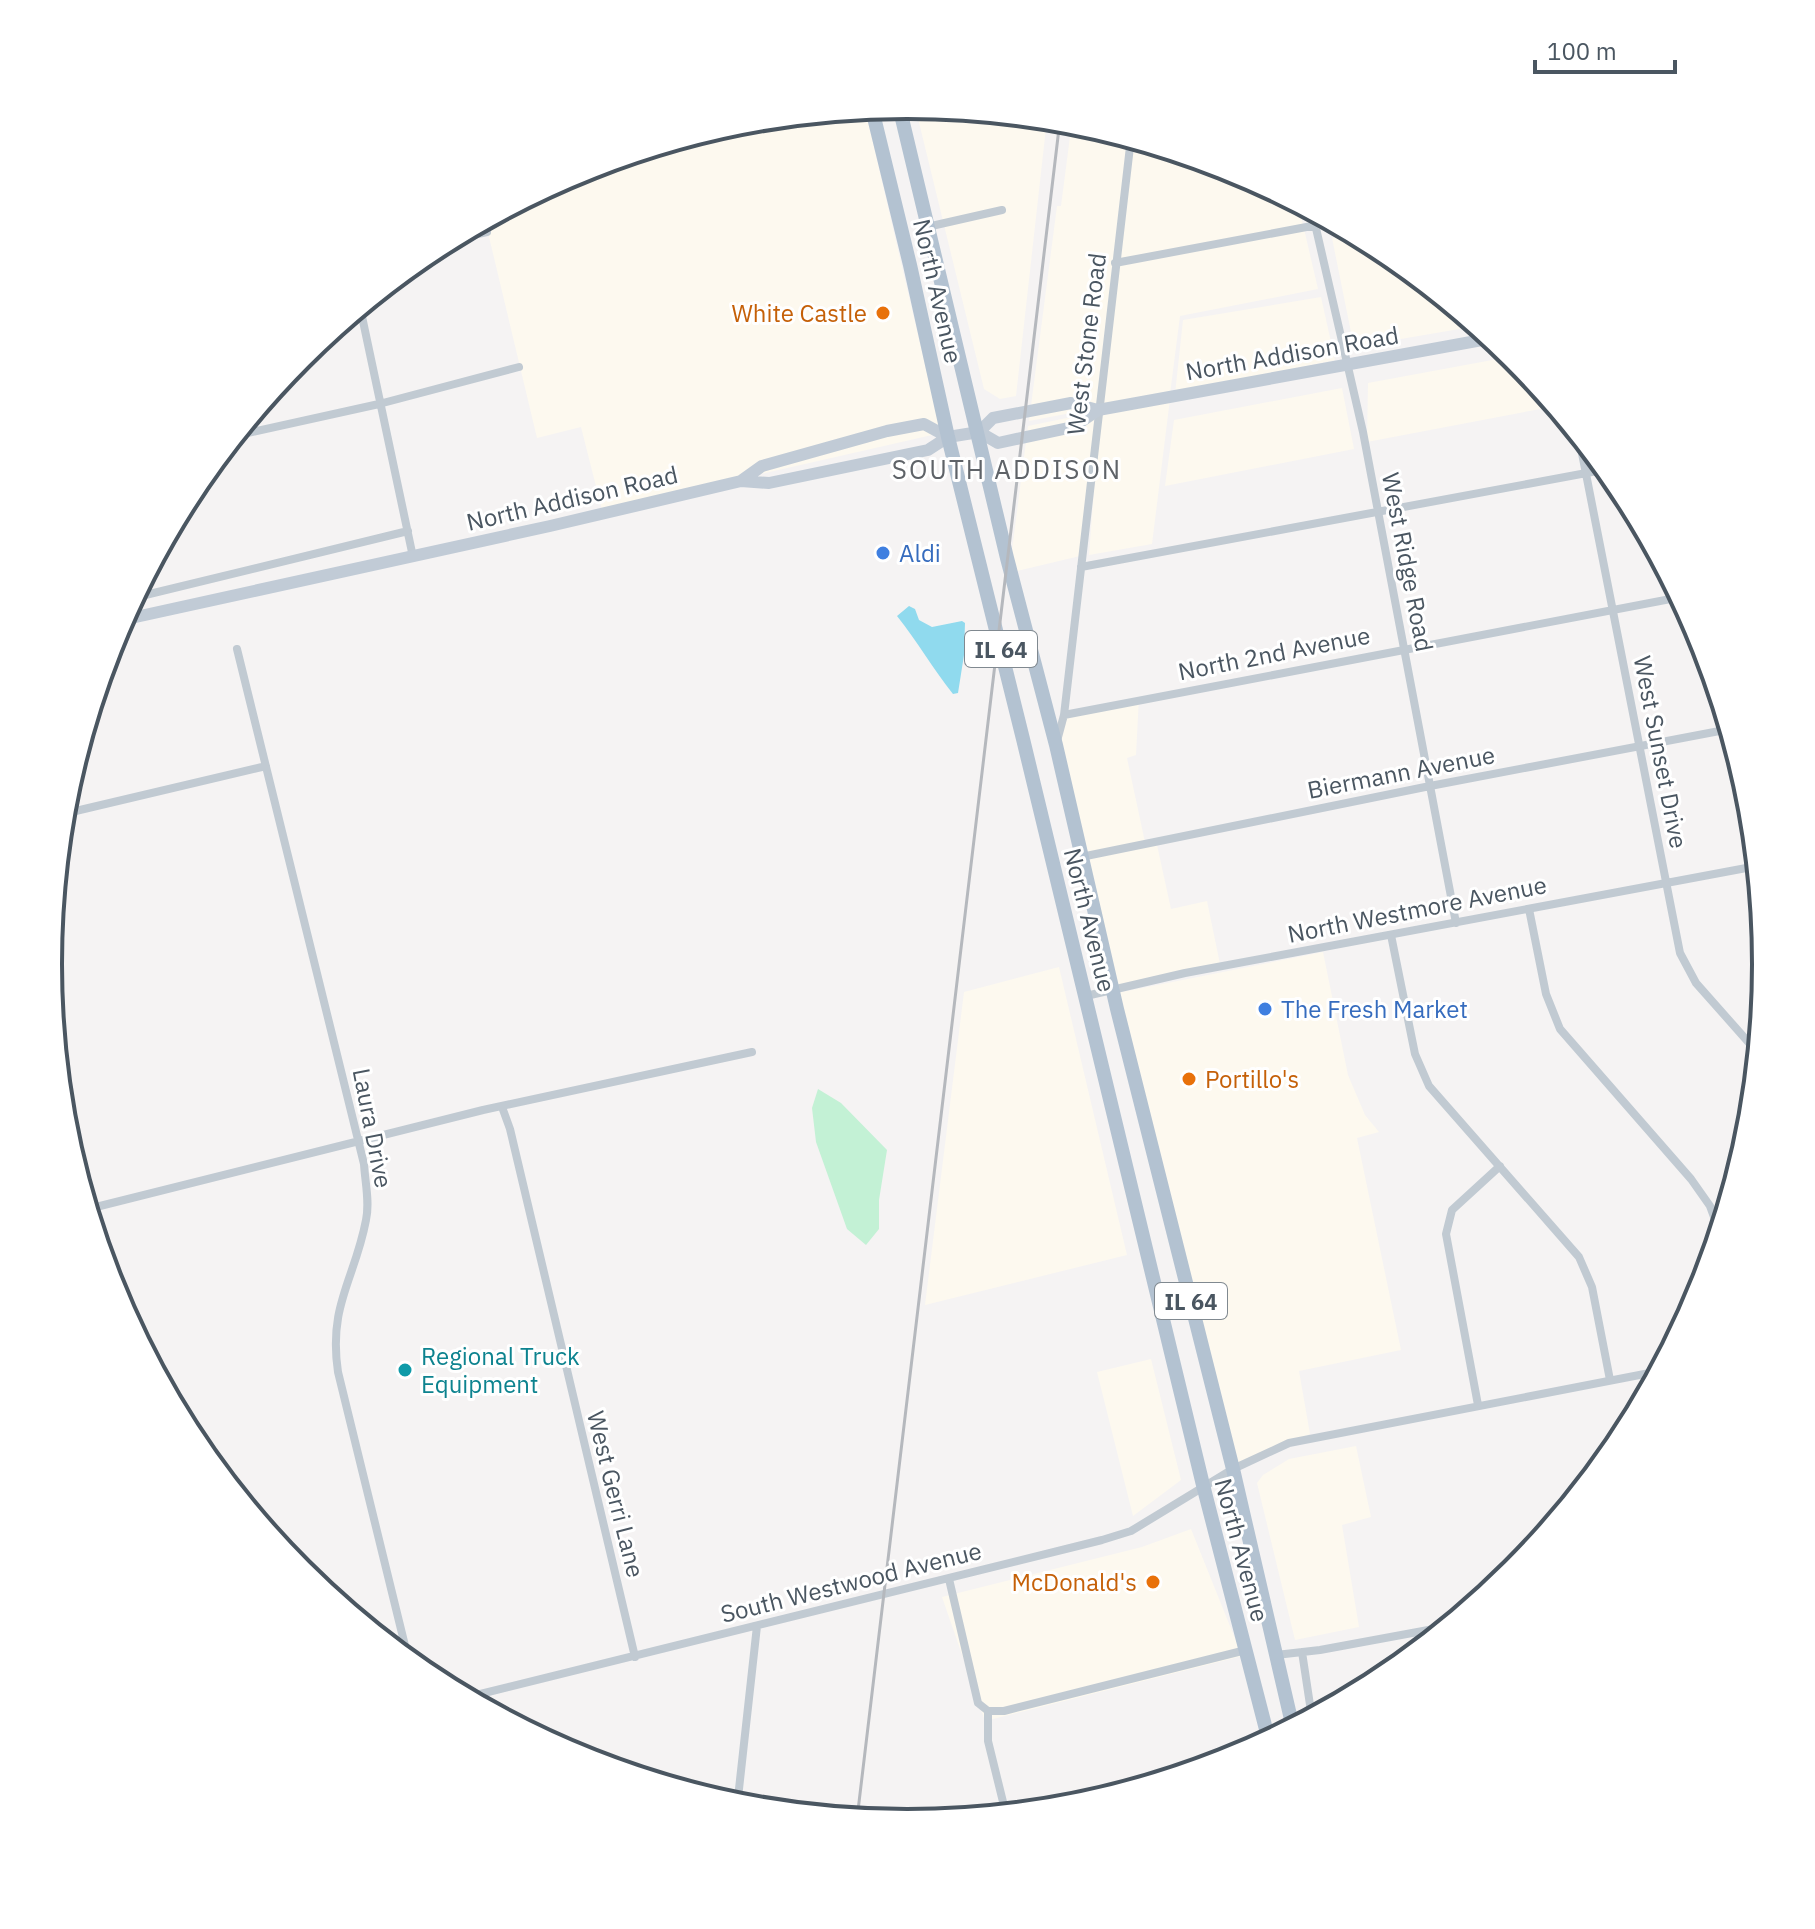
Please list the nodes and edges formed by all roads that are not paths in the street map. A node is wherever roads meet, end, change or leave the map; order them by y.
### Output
1 (902, 119) edge
2 (875, 120) edge
3 (1130, 149) edge
4 (1002, 210) dead end
5 (1315, 225) joint
6 (927, 227) junction
7 (487, 232) dead end
8 (484, 233) edge
9 (1115, 263) junction
10 (362, 319) edge
11 (1478, 341) edge
12 (1349, 365) junction
13 (519, 367) dead end
14 (379, 404) junction
15 (1098, 410) junction
16 (252, 432) edge
17 (979, 432) junction
18 (948, 437) junction
19 (1583, 456) edge
20 (1594, 472) edge
21 (1586, 473) junction
22 (741, 481) junction
23 (1378, 512) junction
24 (408, 531) junction
25 (413, 557) junction
26 (1081, 567) junction
27 (147, 594) edge
28 (1670, 599) edge
29 (1613, 610) junction
30 (137, 617) edge
31 (237, 649) dead end
32 (1404, 649) junction
33 (1064, 715) junction
34 (1719, 731) edge
35 (1056, 745) junction
36 (1639, 746) junction
37 (266, 766) junction
38 (1430, 786) junction
39 (76, 811) edge
40 (1081, 857) junction
41 (1747, 868) edge
42 (1666, 883) junction
43 (1529, 909) junction
44 (1456, 923) junction
45 (1391, 935) junction
46 (1113, 990) junction
47 (1086, 996) junction
48 (1749, 1043) edge
49 (752, 1052) dead end
50 (502, 1107) junction
51 (359, 1141) junction
52 (1500, 1166) junction
53 (98, 1206) edge
54 (1714, 1216) edge
55 (1647, 1373) edge
56 (1610, 1380) junction
57 (1478, 1405) junction
58 (1233, 1469) junction
59 (1203, 1485) junction
60 (949, 1579) junction
61 (757, 1626) junction
62 (1428, 1630) edge
63 (404, 1643) edge
64 (1246, 1650) junction
65 (1302, 1652) junction
66 (1276, 1655) junction
67 (635, 1657) junction
68 (480, 1694) edge
69 (1310, 1707) edge
70 (988, 1711) junction
71 (1291, 1718) edge
72 (1266, 1730) edge
73 (739, 1793) edge
74 (1004, 1804) edge

1 - 6 main road, North Avenue / IL 64
2 - 18 main road, North Avenue / IL 64
3 - 9 street, West Stone Road
4 - 6 street
5 - 9 street
5 - 12 street, West Ridge Road
6 - 17 main road, North Avenue / IL 64
7 - 8 street
9 - 15 street, West Stone Road
10 - 14 street
11 - 12 street, North Addison Road
12 - 15 street, North Addison Road
12 - 23 street, West Ridge Road
13 - 14 street
14 - 16 street
14 - 24 street
15 - 17 street, North Addison Road
15 - 17 street, North Addison Road
15 - 26 street, West Stone Road
17 - 18 street, North Addison Road
17 - 35 main road, North Avenue / IL 64
18 - 22 street, North Addison Road
18 - 22 street, North Addison Road
18 - 47 main road, North Avenue / IL 64
19 - 21 street, West Sunset Drive
20 - 21 street
21 - 23 street
21 - 29 street, West Sunset Drive
22 - 25 street, North Addison Road
23 - 26 street
23 - 32 street, West Ridge Road
24 - 25 street
24 - 27 street
25 - 30 street, North Addison Road
26 - 33 street, West Stone Road
28 - 29 street, North 2nd Avenue
29 - 32 street, North 2nd Avenue
29 - 36 street, West Sunset Drive
31 - 37 street, Laura Drive
32 - 33 street, North 2nd Avenue
32 - 38 street, West Ridge Road
33 - 35 street, West Stone Road
34 - 36 street, Biermann Avenue
35 - 40 main road, North Avenue / IL 64
36 - 38 street, Biermann Avenue
36 - 42 street, West Sunset Drive
37 - 39 street
37 - 51 street, Laura Drive
38 - 40 street, Biermann Avenue
38 - 44 street, West Ridge Road
40 - 46 main road, North Avenue / IL 64
41 - 42 street, North Westmore Avenue
42 - 43 street, North Westmore Avenue
42 - 48 street, West Sunset Drive
43 - 44 street, North Westmore Avenue
43 - 54 street
44 - 45 street, North Westmore Avenue
45 - 46 street, North Westmore Avenue
45 - 52 street
46 - 47 street, North Westmore Avenue
46 - 58 main road, North Avenue / IL 64
47 - 59 main road, North Avenue / IL 64
49 - 50 street
50 - 51 street
50 - 67 street, West Gerri Lane
51 - 53 street
51 - 63 street, Laura Drive
52 - 56 street
52 - 57 street
55 - 56 street, South Westwood Avenue
56 - 57 street, South Westwood Avenue
57 - 58 street, South Westwood Avenue
58 - 59 street, South Westwood Avenue
58 - 66 main road, North Avenue / IL 64
59 - 60 street, South Westwood Avenue
59 - 64 main road, North Avenue / IL 64
60 - 61 street, South Westwood Avenue
60 - 70 street
61 - 67 street, South Westwood Avenue
61 - 73 street
62 - 65 street
64 - 70 street
64 - 72 main road, North Avenue / IL 64
65 - 66 street
65 - 69 street
66 - 71 main road, North Avenue / IL 64
67 - 68 street, South Westwood Avenue
70 - 74 street

